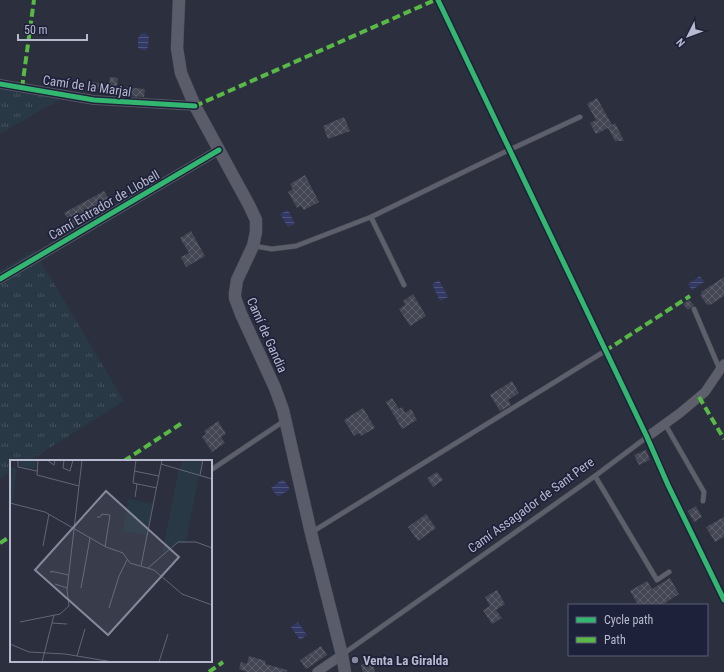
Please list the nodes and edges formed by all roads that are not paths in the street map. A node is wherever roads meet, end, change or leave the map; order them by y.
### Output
1 (179, 0) edge
2 (0, 84) edge
3 (195, 106) junction
4 (580, 117) dead end
5 (220, 150) junction
6 (371, 217) junction
7 (253, 246) junction
8 (0, 279) edge
9 (404, 285) dead end
10 (694, 309) dead end
11 (605, 351) dead end
12 (722, 367) edge
13 (286, 420) junction
14 (665, 424) junction
15 (647, 437) joint
16 (212, 469) edge
17 (595, 476) junction
18 (703, 501) dead end
19 (310, 533) junction
20 (669, 572) dead end
21 (342, 655) junction
22 (317, 672) edge
23 (345, 672) edge

1 - 3 main road, Camí de Gandia
2 - 3 street, Camí de la Marjal
3 - 5 main road, Camí de Gandia
4 - 6 lane
5 - 7 main road, Camí de Gandia
5 - 8 street, Camí Entrador de Llobell
6 - 7 lane
6 - 9 lane
7 - 13 main road, Camí de Gandia
10 - 12 lane
11 - 19 lane
12 - 14 street, Camí Assagador de Sant Pere
13 - 16 lane
13 - 19 main road, Camí de Gandia
14 - 15 street, Camí Assagador de Sant Pere
14 - 18 lane
15 - 17 lane, Camí Assagador de Sant Pere
17 - 20 lane
17 - 21 lane, Camí Assagador de Sant Pere
19 - 21 main road, Camí de Gandia
21 - 22 street
21 - 23 main road, Camí de Gandia

